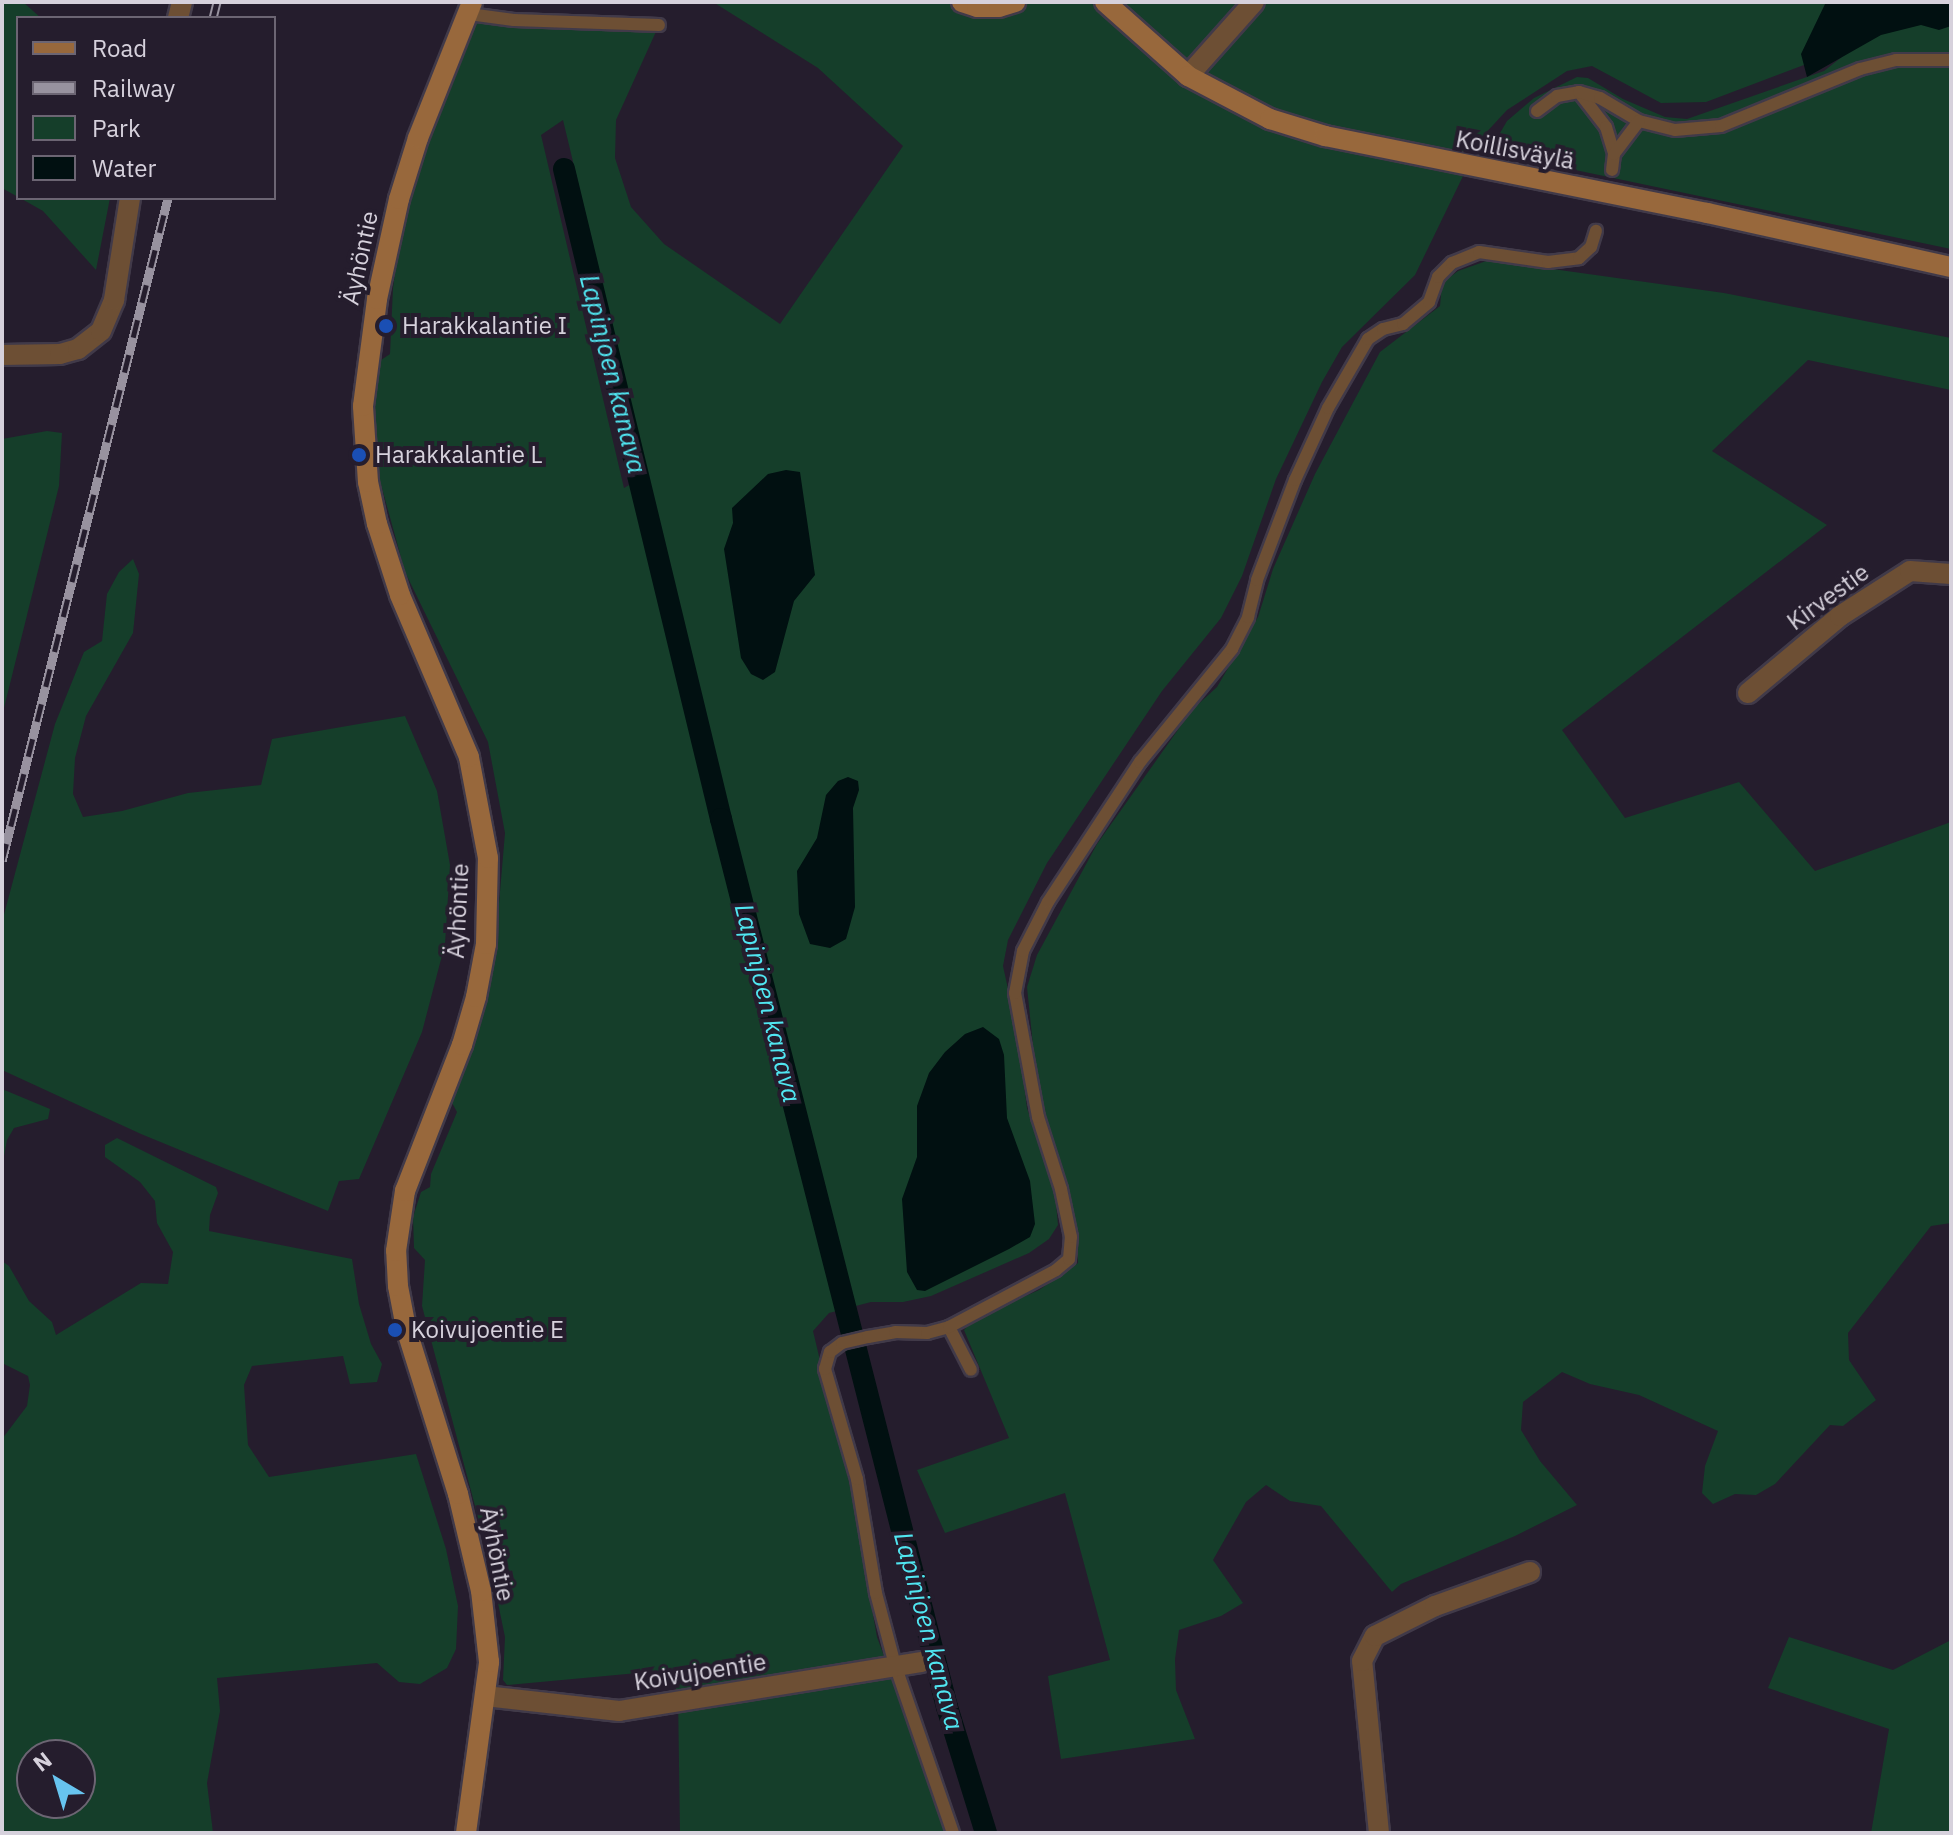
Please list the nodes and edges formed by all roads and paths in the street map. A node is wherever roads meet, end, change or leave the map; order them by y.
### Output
1 (962, 2) edge
2 (1015, 2) edge
3 (1105, 2) edge
4 (1254, 2) edge
5 (471, 8) edge
6 (659, 25) dead end
7 (1951, 60) edge
8 (1188, 76) junction
9 (1579, 92) junction
10 (1537, 111) dead end
11 (1639, 121) junction
12 (1614, 154) junction
13 (1612, 170) dead end
14 (130, 200) edge
15 (1596, 231) dead end
16 (1951, 267) edge
17 (2, 355) edge
18 (1951, 574) edge
19 (1748, 693) dead end
20 (949, 1327) junction
21 (971, 1370) dead end
22 (1530, 1572) dead end
23 (922, 1662) dead end
24 (895, 1665) junction
25 (485, 1696) junction
26 (466, 1833) edge
27 (953, 1833) edge
28 (1379, 1833) edge

1 - 2 main road
3 - 8 main road, Koillisväylä
4 - 8 street
5 - 6 lane
5 - 25 main road, Äyhöntie
7 - 11 lane
8 - 16 main road, Koillisväylä
9 - 10 lane
9 - 11 lane
9 - 12 lane
11 - 12 lane
12 - 13 lane
14 - 17 street
15 - 20 lane
18 - 19 street, Kirvestie
20 - 21 lane
20 - 24 lane
22 - 28 street
23 - 24 street, Koivujoentie
24 - 25 street, Koivujoentie
24 - 27 lane
25 - 26 main road, Äyhöntie

